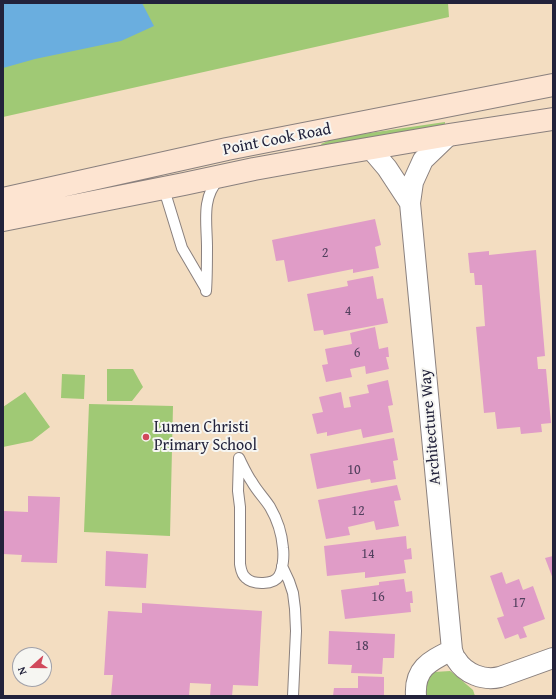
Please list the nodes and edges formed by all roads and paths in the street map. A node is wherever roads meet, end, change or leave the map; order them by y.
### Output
1 (553, 85) edge
2 (553, 119) edge
3 (449, 134) junction
4 (370, 148) junction
5 (178, 160) junction
6 (221, 176) junction
7 (184, 184) junction
8 (162, 189) junction
9 (3, 199) edge
10 (410, 203) junction
11 (3, 220) edge
12 (282, 566) junction
13 (452, 650) junction
14 (553, 658) edge
15 (487, 687) edge
16 (293, 696) edge
17 (416, 696) edge

1 - 5 main road, Point Cook Road
2 - 3 main road, Point Cook Road
3 - 4 main road, Point Cook Road
3 - 10 street, Architecture Way
4 - 6 main road, Point Cook Road
4 - 10 street, Architecture Way
5 - 7 main road
5 - 9 main road, Point Cook Road
6 - 7 main road, Point Cook Road
6 - 8 lane
7 - 8 main road, Point Cook Road
8 - 11 main road, Point Cook Road
10 - 13 street, Architecture Way
12 - 12 lane
12 - 16 lane
13 - 15 street, Architecture Way
13 - 17 street
14 - 15 street, Architecture Way

